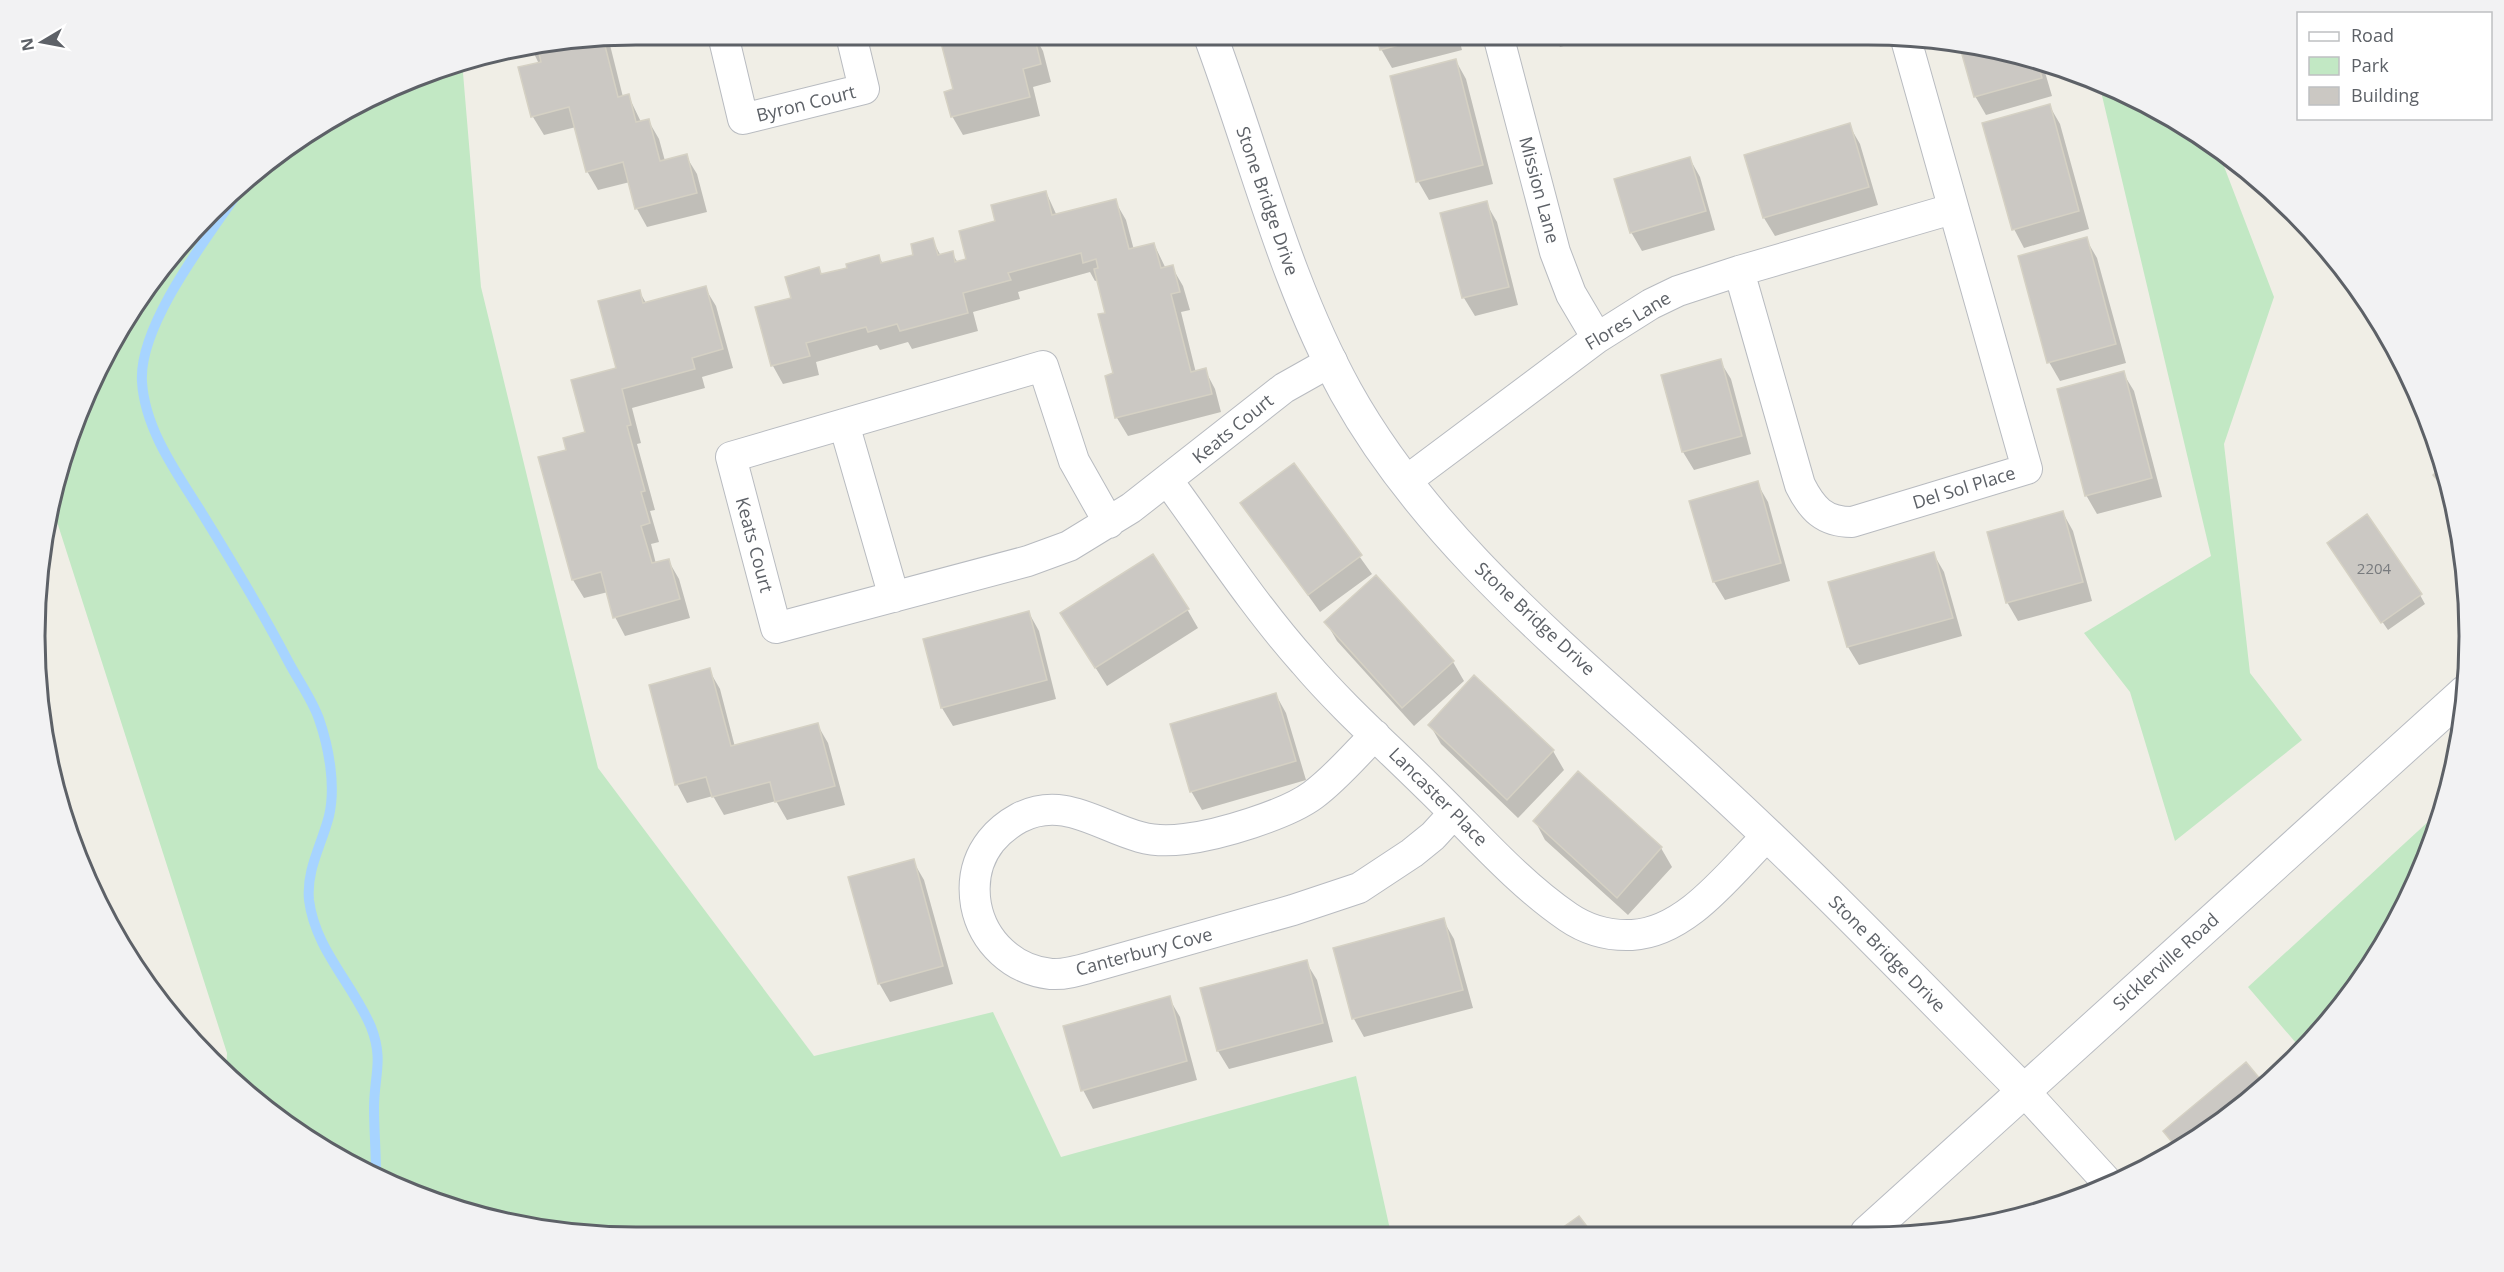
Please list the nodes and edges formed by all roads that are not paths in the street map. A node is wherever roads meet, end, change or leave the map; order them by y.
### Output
1 (725, 45) edge
2 (853, 45) edge
3 (1213, 45) edge
4 (1501, 45) edge
5 (1908, 46) edge
6 (1952, 209) junction
7 (1739, 271) junction
8 (1597, 338) junction
9 (1332, 361) junction
10 (844, 424) junction
11 (1168, 481) junction
12 (1406, 481) junction
13 (1109, 523) junction
14 (894, 597) junction
15 (2455, 701) edge
16 (1376, 735) junction
17 (1454, 813) junction
18 (1768, 835) junction
19 (2024, 1091) junction
20 (2103, 1178) edge
21 (1874, 1227) edge

1 - 2 street, Byron Court
3 - 9 street, Stone Bridge Drive
4 - 8 street, Mission Lane
5 - 6 street, Del Sol Place
6 - 7 street, Flores Lane
6 - 7 street, Del Sol Place
7 - 8 street, Flores Lane
8 - 12 street, Flores Lane
9 - 11 street, Keats Court
9 - 12 street, Stone Bridge Drive
10 - 13 street, Keats Court
10 - 14 street
10 - 14 street, Keats Court
11 - 13 street, Keats Court
11 - 16 street, Lancaster Place
12 - 18 street, Stone Bridge Drive
13 - 14 street, Keats Court
15 - 19 street, Sicklerville Road
16 - 17 street, Lancaster Place
16 - 17 street, Canterbury Cove
17 - 18 street, Lancaster Place
18 - 19 street, Stone Bridge Drive
19 - 20 street
19 - 21 street, Sicklerville Road

